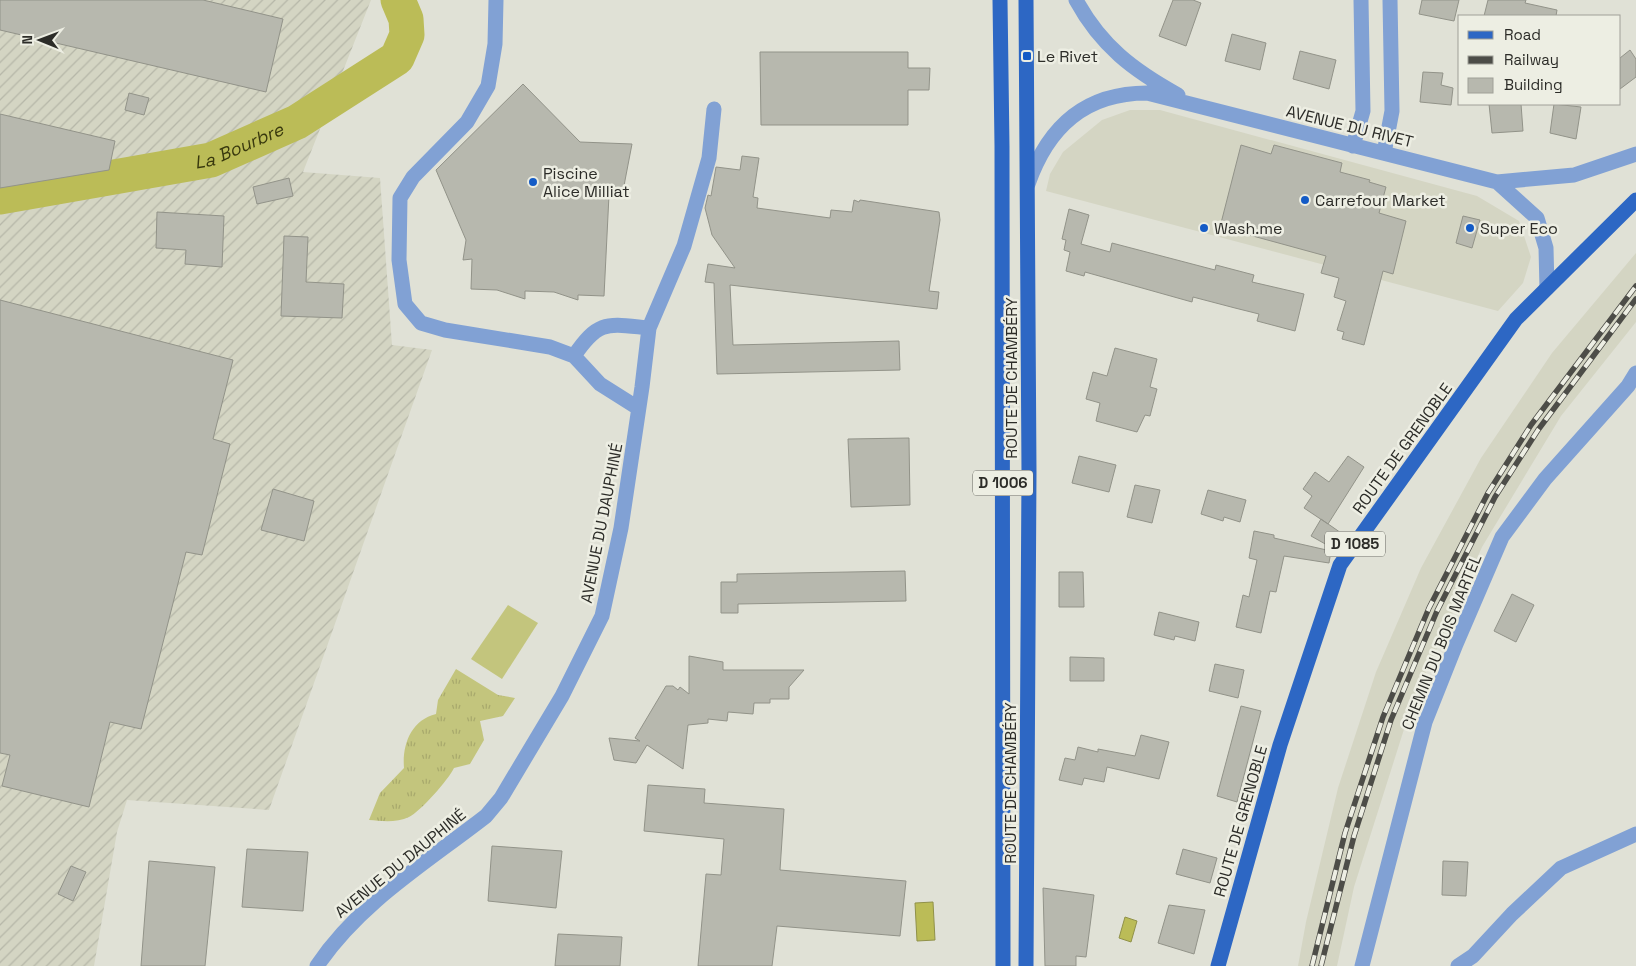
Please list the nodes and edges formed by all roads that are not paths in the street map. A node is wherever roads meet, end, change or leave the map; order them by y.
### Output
1 (496, 0) edge
2 (1000, 0) edge
3 (1026, 0) edge
4 (1076, 0) edge
5 (1361, 0) edge
6 (1390, 0) edge
7 (1194, 104) junction
8 (714, 109) dead end
9 (1353, 146) junction
10 (1384, 153) junction
11 (1636, 154) edge
12 (1497, 182) junction
13 (1028, 186) junction
14 (1636, 200) edge
15 (1546, 288) junction
16 (649, 328) junction
17 (574, 356) junction
18 (1636, 373) edge
19 (638, 408) junction
20 (1636, 834) edge
21 (317, 966) edge
22 (1003, 966) edge
23 (1026, 966) edge
24 (1218, 966) edge
25 (1362, 966) edge
26 (1458, 966) edge

1 - 17 street
2 - 22 main road, ROUTE DE CHAMBÉRY / D 1006
3 - 13 main road, ROUTE DE CHAMBÉRY / D 1006
4 - 7 street, AVENUE DU RIVET
5 - 9 street
6 - 10 street
7 - 9 street, AVENUE DU RIVET
7 - 13 street, AVENUE DU RIVET
8 - 16 street, AVENUE DU DAUPHINÉ
9 - 10 street, AVENUE DU RIVET
10 - 12 street, AVENUE DU RIVET
11 - 12 street, AVENUE DU RIVET
12 - 15 street, AVENUE DU RIVET
13 - 23 main road, ROUTE DE CHAMBÉRY / D 1006
14 - 15 main road, ROUTE DE GRENOBLE / D 1085
15 - 24 main road, ROUTE DE GRENOBLE / D 1085
16 - 17 street
16 - 19 street, AVENUE DU DAUPHINÉ
17 - 19 street
18 - 25 street, CHEMIN DU BOIS MARTEL
19 - 21 street, AVENUE DU DAUPHINÉ
20 - 26 street

